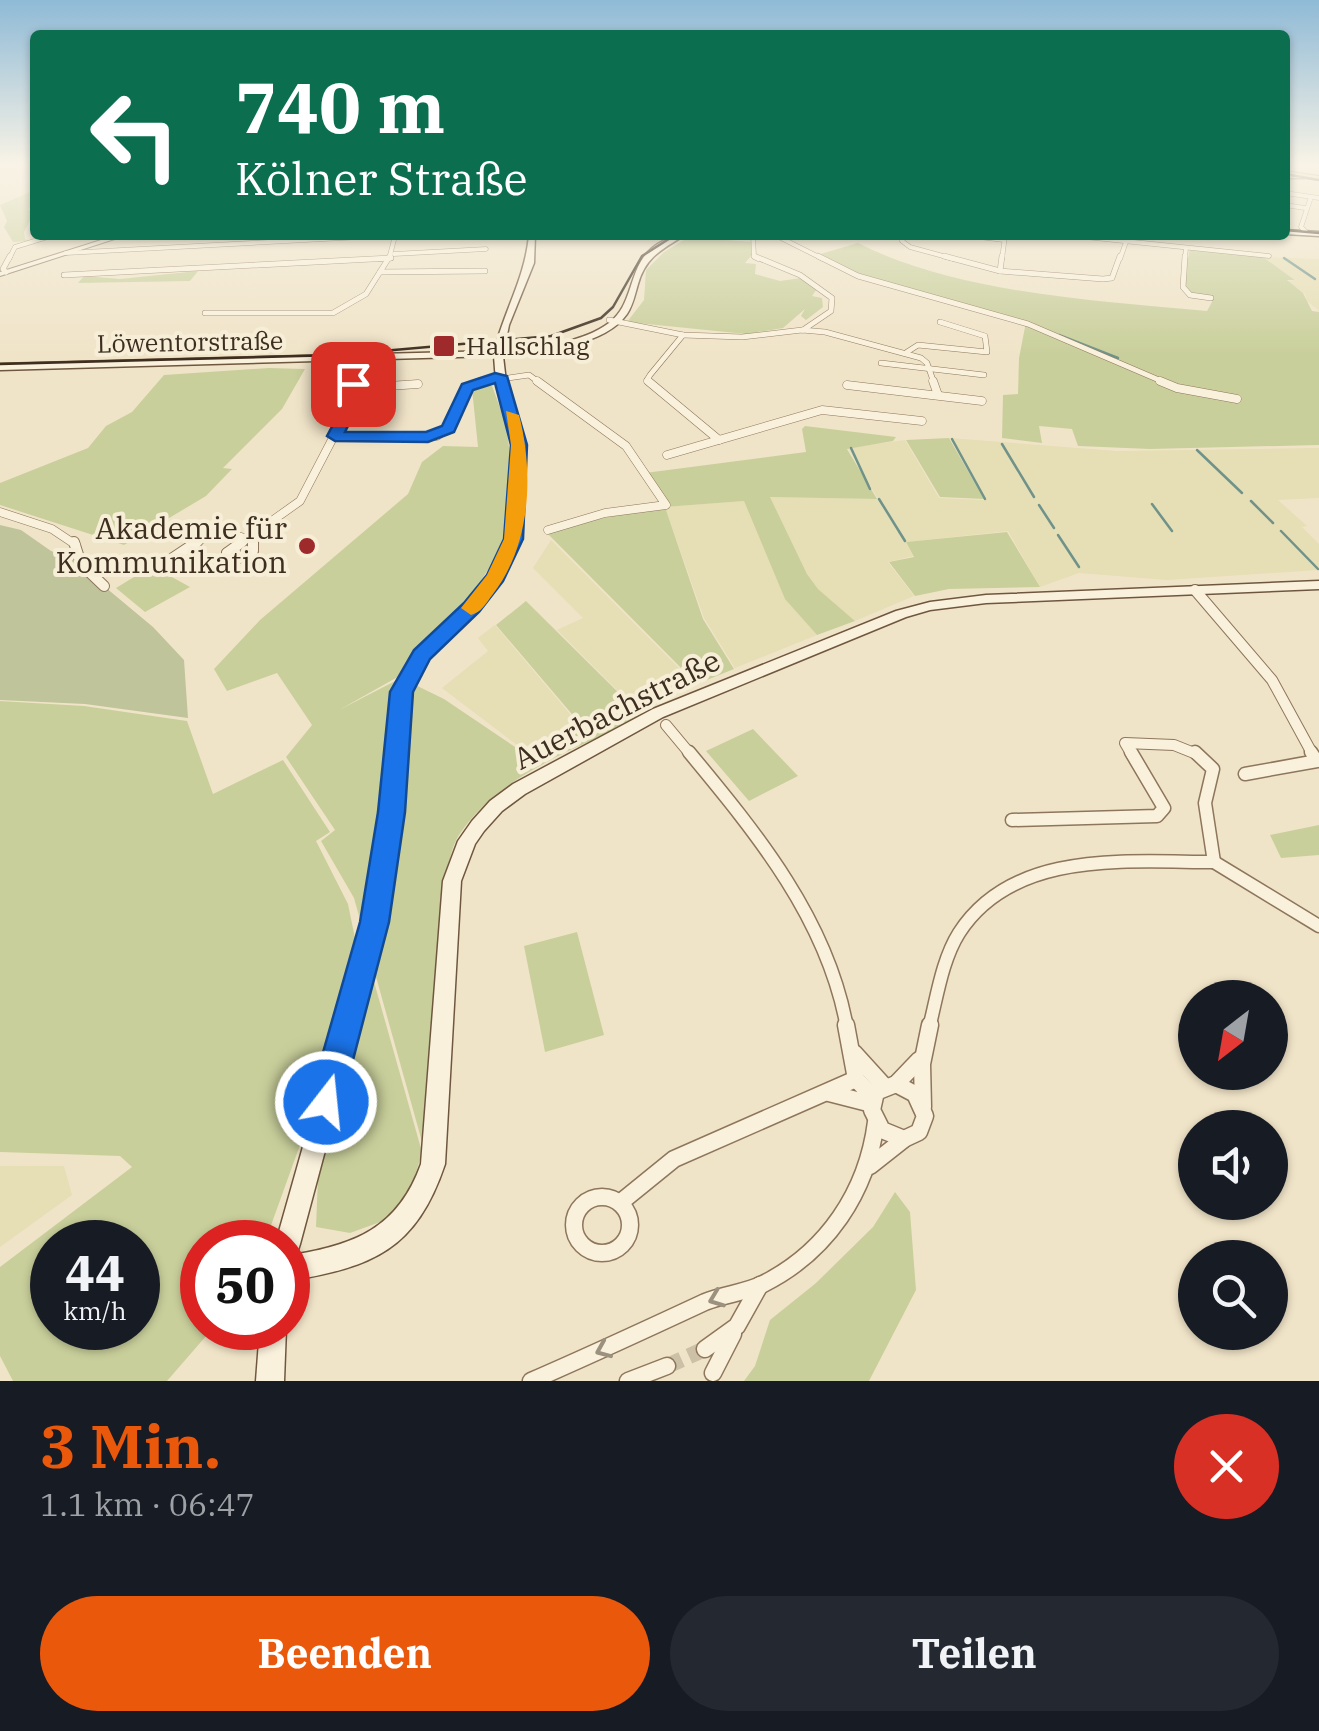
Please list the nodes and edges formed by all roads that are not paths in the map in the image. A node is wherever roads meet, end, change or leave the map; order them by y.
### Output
1 (1305, 226) edge
2 (1290, 230) edge
3 (1305, 231) junction
4 (1319, 232) edge
5 (36, 240) edge
6 (108, 240) edge
7 (305, 240) edge
8 (396, 240) edge
9 (532, 240) edge
10 (671, 240) edge
11 (753, 240) edge
12 (785, 240) edge
13 (903, 240) edge
14 (1005, 240) edge
15 (1109, 240) edge
16 (1126, 242) junction
17 (1186, 248) junction
18 (486, 250) dead end
19 (66, 253) junction
20 (392, 256) junction
21 (1269, 256) dead end
22 (485, 271) dead end
23 (1000, 271) junction
24 (380, 272) junction
25 (3, 273) edge
26 (64, 275) dead end
27 (1211, 298) dead end
28 (205, 313) dead end
29 (613, 321) junction
30 (940, 322) dead end
31 (802, 330) junction
32 (682, 334) junction
33 (907, 352) junction
34 (381, 357) junction
35 (499, 358) junction
36 (882, 364) dead end
37 (362, 366) dead end
38 (0, 367) edge
39 (929, 369) junction
40 (984, 375) dead end
41 (418, 384) dead end
42 (376, 385) junction
43 (847, 385) dead end
44 (360, 387) junction
45 (938, 395) junction
46 (354, 396) junction
47 (1237, 398) dead end
48 (982, 400) dead end
49 (922, 421) dead end
50 (335, 436) junction
51 (720, 440) junction
52 (667, 455) dead end
53 (0, 512) edge
54 (548, 530) dead end
55 (173, 558) dead end
56 (104, 586) dead end
57 (1317, 588) edge
58 (1195, 590) junction
59 (666, 725) dead end
60 (1245, 774) dead end
61 (1012, 820) dead end
62 (1214, 862) junction
63 (1319, 926) edge
64 (853, 1052) junction
65 (920, 1059) junction
66 (856, 1080) junction
67 (881, 1092) junction
68 (829, 1093) junction
69 (923, 1107) junction
70 (876, 1122) junction
71 (904, 1139) junction
72 (869, 1167) junction
73 (621, 1202) dead end
74 (295, 1220) edge
75 (310, 1265) edge
76 (760, 1286) junction
77 (737, 1326) junction
78 (272, 1350) edge
79 (705, 1350) tunnel mouth
80 (667, 1366) tunnel mouth
81 (713, 1373) dead end
82 (633, 1380) edge
83 (270, 1381) edge
84 (531, 1381) edge

1 - 3 street
2 - 3 main road
3 - 4 main road
5 - 25 street
6 - 19 street
7 - 19 street
8 - 20 street
9 - 35 main road
10 - 29 main road, Löwentorstraße
11 - 31 street
12 - 47 street
13 - 23 street
14 - 23 street
15 - 16 street
16 - 17 street
16 - 23 street
17 - 21 street
17 - 27 street
18 - 20 street
19 - 25 street
20 - 24 street
20 - 26 street
22 - 24 street
24 - 28 street
29 - 32 street
29 - 35 main road, Löwentorstraße
30 - 33 street
31 - 32 street
31 - 33 street
32 - 51 street
33 - 39 street
34 - 35 main road, Löwentorstraße
34 - 35 main road, Löwentorstraße
34 - 38 main road, Löwentorstraße
35 - 50 street
35 - 54 street
35 - 74 main road
36 - 39 street
37 - 44 street
39 - 40 street
39 - 45 street
41 - 42 street
42 - 44 street
42 - 46 street
43 - 45 street
44 - 46 street
45 - 48 street
46 - 50 street
49 - 51 street
50 - 55 street
51 - 52 street
53 - 56 street
57 - 58 main road, Auerbachstraße
58 - 60 street
58 - 75 main road, Auerbachstraße
59 - 64 street, Auerbachstraße
61 - 62 street
62 - 63 street
62 - 65 street
64 - 66 street, Auerbachstraße
64 - 67 street, Auerbachstraße
65 - 67 street
65 - 69 street
66 - 67 street
66 - 68 street
67 - 68 street
67 - 69 street
67 - 70 street
68 - 73 street
69 - 71 street
70 - 71 street
70 - 72 street
71 - 72 street
72 - 76 street
76 - 77 street
76 -> 84 street
77 - 79 street
77 - 81 street
78 - 83 main road
80 - 82 street

